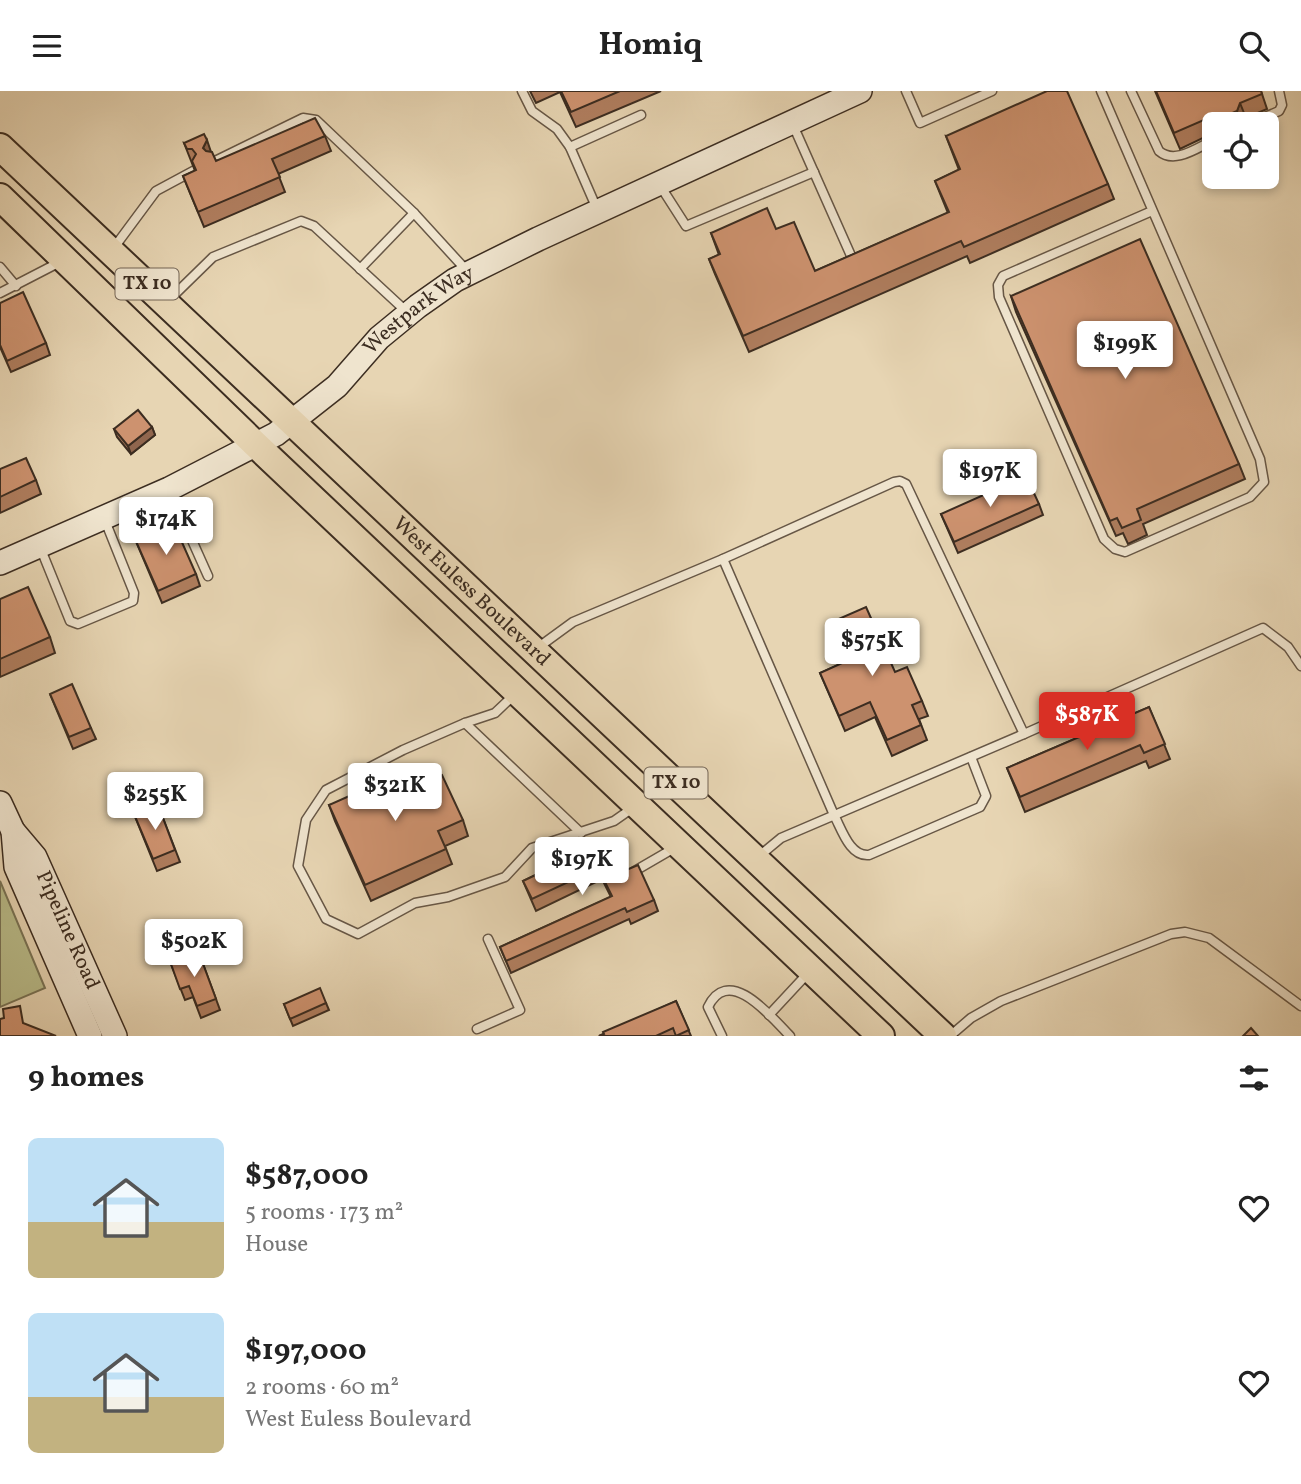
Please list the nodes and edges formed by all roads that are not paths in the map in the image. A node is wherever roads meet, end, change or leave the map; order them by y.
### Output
1 (522, 91) edge
2 (860, 91) edge
3 (906, 91) edge
4 (992, 91) edge
5 (1101, 91) edge
6 (1131, 91) edge
7 (1279, 91) edge
8 (1277, 112) edge
9 (640, 115) dead end
10 (792, 122) junction
11 (1202, 146) edge
12 (0, 147) edge
13 (570, 147) junction
14 (215, 161) edge
15 (195, 170) edge
16 (814, 172) junction
17 (659, 184) junction
18 (0, 197) edge
19 (598, 211) junction
20 (1152, 211) junction
21 (414, 213) junction
22 (112, 251) junction
23 (852, 258) edge
24 (66, 259) junction
25 (0, 267) edge
26 (360, 269) junction
27 (469, 273) junction
28 (16, 286) junction
29 (0, 293) edge
30 (166, 302) junction
31 (409, 314) junction
32 (294, 422) junction
33 (255, 445) junction
34 (169, 489) junction
35 (104, 518) junction
36 (39, 544) junction
37 (723, 559) junction
38 (0, 563) edge
39 (208, 576) dead end
40 (535, 650) junction
41 (1301, 666) edge
42 (517, 692) junction
43 (465, 723) junction
44 (1024, 734) junction
45 (971, 757) junction
46 (0, 803) edge
47 (636, 805) junction
48 (834, 815) junction
49 (13, 831) junction
50 (582, 833) junction
51 (679, 845) junction
52 (756, 859) junction
53 (626, 876) edge
54 (727, 890) junction
55 (488, 939) dead end
56 (811, 970) junction
57 (1301, 1006) edge
58 (769, 1015) junction
59 (477, 1029) dead end
60 (90, 1036) edge
61 (115, 1036) edge
62 (722, 1036) edge
63 (790, 1036) edge
64 (881, 1036) edge
65 (943, 1036) edge
66 (950, 1036) edge

1 - 13 lane
2 - 10 main road, Westpark Way
3 - 4 lane
5 - 20 lane
6 - 11 lane
7 - 8 lane
9 - 13 lane
10 - 16 lane
10 - 17 main road, Westpark Way
12 - 22 main road, West Euless Boulevard / TX 10
13 - 19 lane
14 - 21 lane
15 - 22 lane
16 - 17 lane
16 - 23 lane
17 - 19 main road, Westpark Way
18 - 24 main road, West Euless Boulevard / TX 10
19 - 27 main road, Westpark Way
20 - 20 lane
21 - 26 lane
21 - 27 lane
22 - 30 main road, West Euless Boulevard / TX 10
24 - 28 lane
24 - 33 main road, West Euless Boulevard / TX 10
25 - 28 lane
26 - 30 lane
26 - 31 lane
27 - 31 main road, Westpark Way
28 - 29 lane
30 - 32 main road, West Euless Boulevard / TX 10
31 - 32 main road, Westpark Way
32 - 33 main road, Westpark Way
32 - 40 main road, West Euless Boulevard / TX 10
33 - 34 main road, Westpark Way
33 - 42 main road, West Euless Boulevard / TX 10
34 - 35 main road, Westpark Way
34 - 39 lane
35 - 36 main road, Westpark Way
35 - 36 lane
36 - 38 main road, Westpark Way
37 - 40 lane
37 - 44 lane
37 - 48 lane
40 - 52 main road, West Euless Boulevard / TX 10
41 - 44 lane
42 - 43 lane
42 - 47 main road, West Euless Boulevard / TX 10
43 - 50 lane
43 - 50 lane
44 - 45 lane
45 - 48 lane
45 - 48 lane
46 - 49 main road, Pipeline Road
47 - 50 lane
47 - 51 main road, West Euless Boulevard / TX 10
48 - 52 lane
49 - 60 main road, Pipeline Road
49 - 61 main road, Pipeline Road
51 - 53 lane
51 - 54 main road, West Euless Boulevard / TX 10
52 - 54 main road
52 - 65 main road, West Euless Boulevard / TX 10
54 - 56 main road, West Euless Boulevard / TX 10
55 - 59 lane
56 - 58 lane
56 - 64 main road, West Euless Boulevard / TX 10
57 - 66 lane
58 - 62 lane
58 - 63 lane

